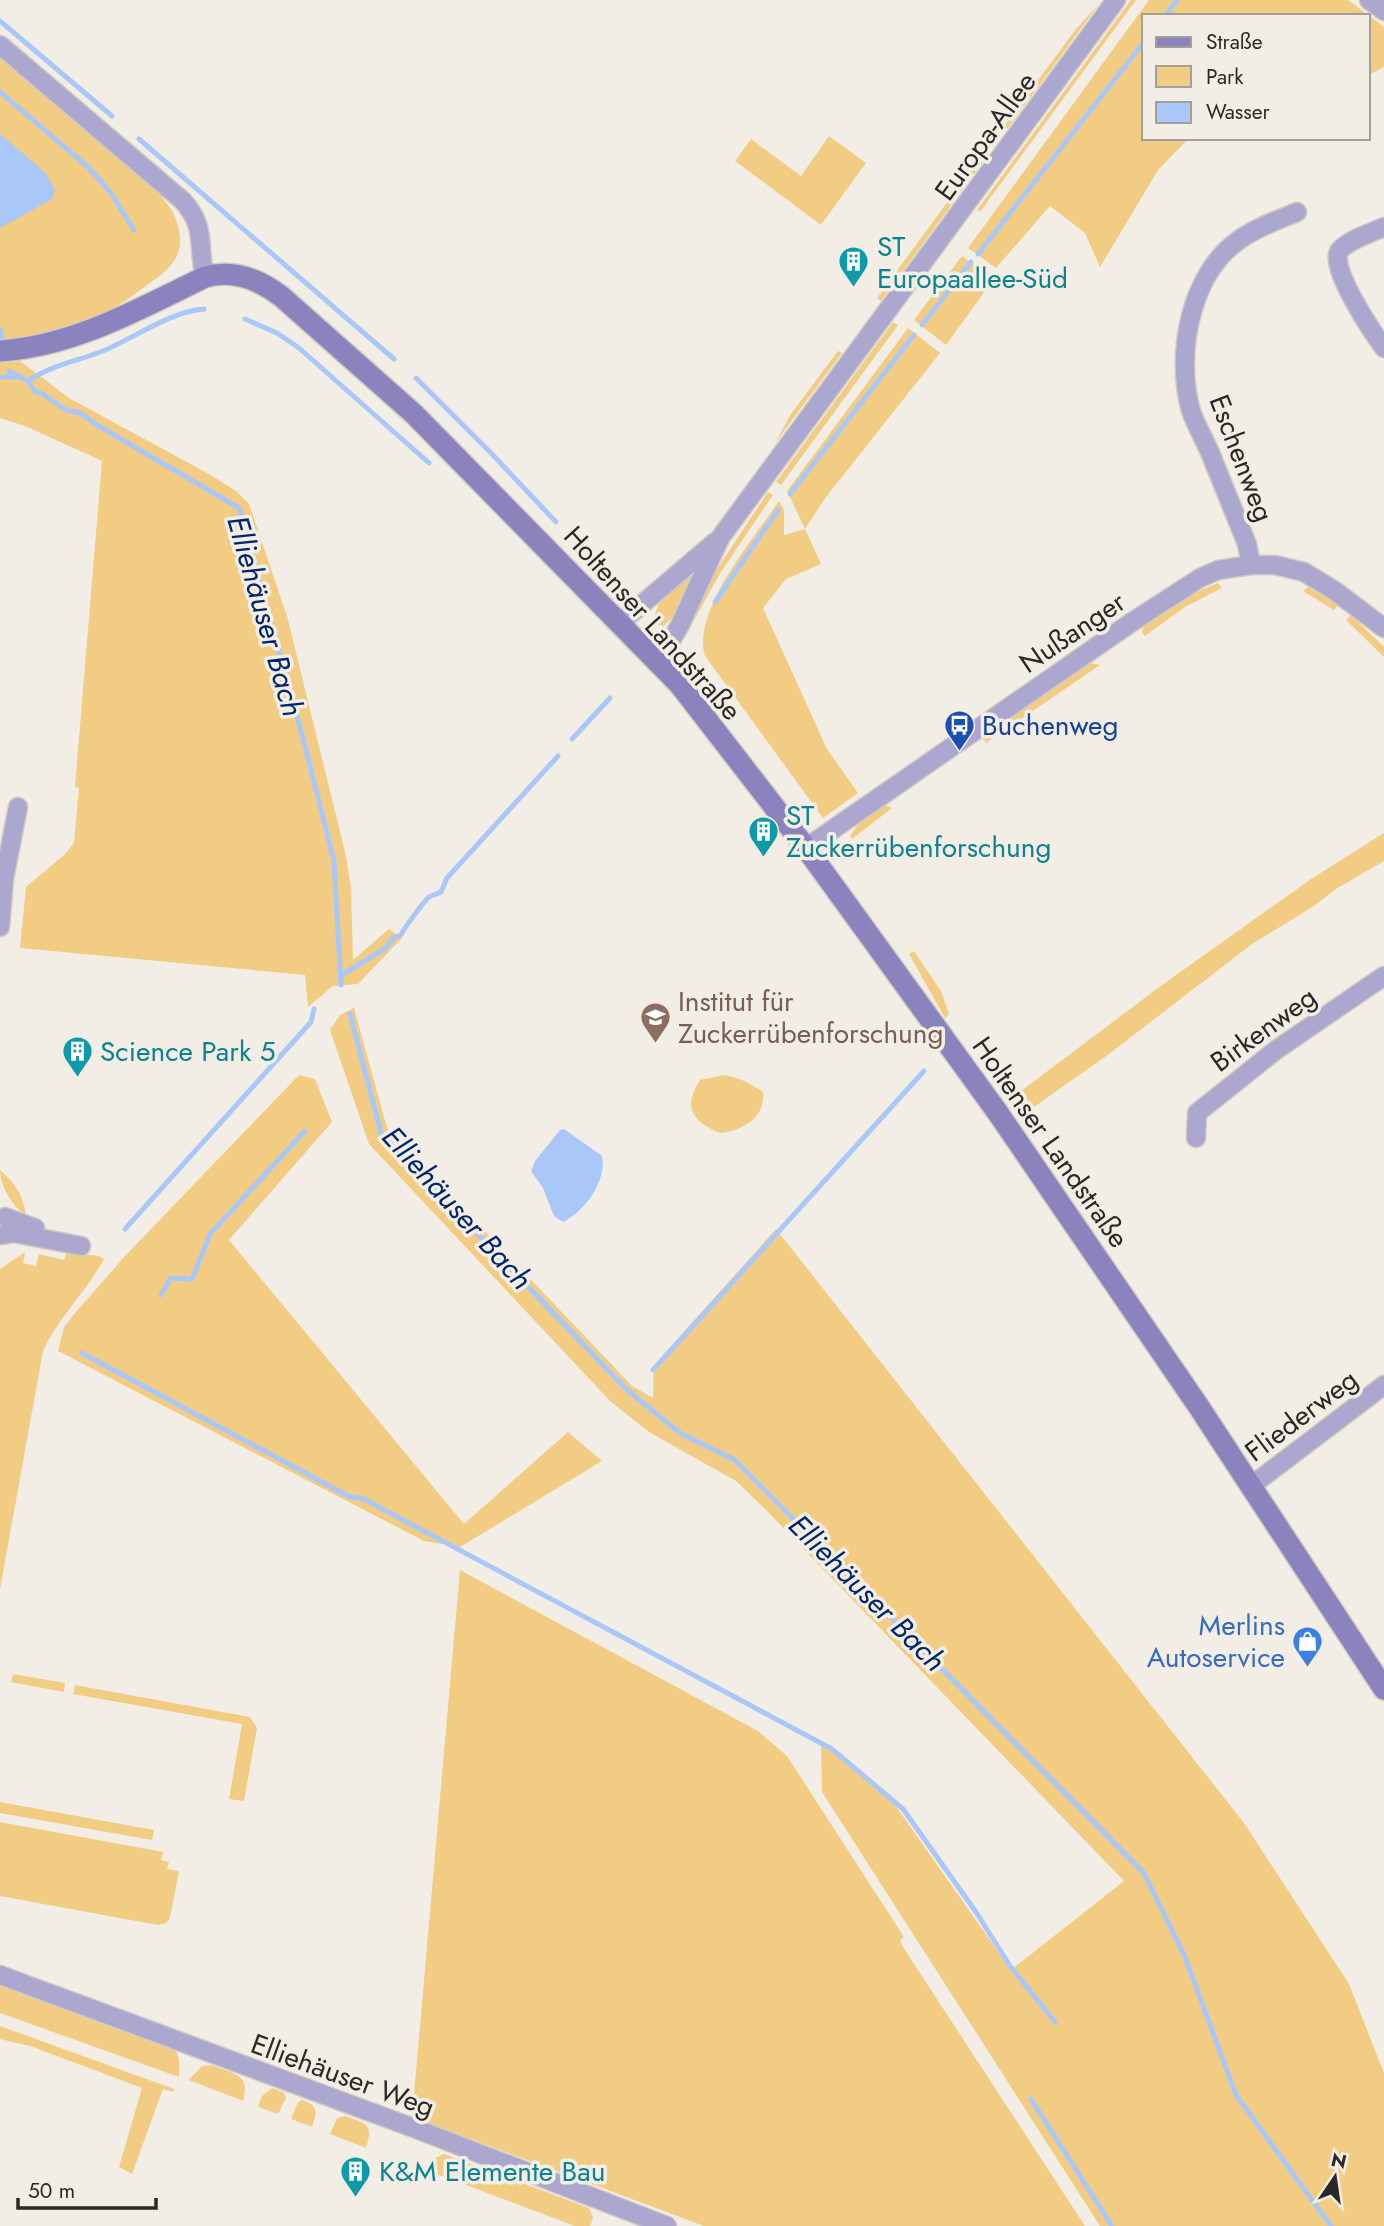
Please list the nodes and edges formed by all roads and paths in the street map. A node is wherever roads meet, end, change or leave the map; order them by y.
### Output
1 (1116, 0) edge
2 (1369, 0) edge
3 (1384, 11) edge
4 (0, 45) edge
5 (1297, 212) dead end
6 (1384, 227) edge
7 (205, 276) junction
8 (1384, 348) edge
9 (0, 351) edge
10 (720, 538) junction
11 (1251, 565) junction
12 (620, 624) junction
13 (1384, 627) edge
14 (658, 663) junction
15 (18, 807) dead end
16 (806, 849) junction
17 (0, 927) edge
18 (1384, 976) edge
19 (1196, 1138) dead end
20 (1, 1222) edge
21 (72, 1244) dead end
22 (1384, 1385) edge
23 (1251, 1486) junction
24 (1384, 1689) edge
25 (0, 1975) edge
26 (667, 2226) edge

1 - 10 street, Europa-Allee
2 - 3 street
4 - 7 street
5 - 11 street, Eschenweg
6 - 8 street
7 - 9 street
7 - 12 street, Holtenser Landstraße
10 - 12 street, Europa-Allee
10 - 14 street, Europa-Allee
11 - 13 street, Nußanger
11 - 16 street, Nußanger
12 - 14 street, Holtenser Landstraße
14 - 16 street, Holtenser Landstraße
15 - 17 street
16 - 23 street, Holtenser Landstraße
18 - 19 street, Birkenweg
20 - 21 street
22 - 23 street, Fliederweg
23 - 24 street, Holtenser Landstraße
25 - 26 street, Elliehäuser Weg

